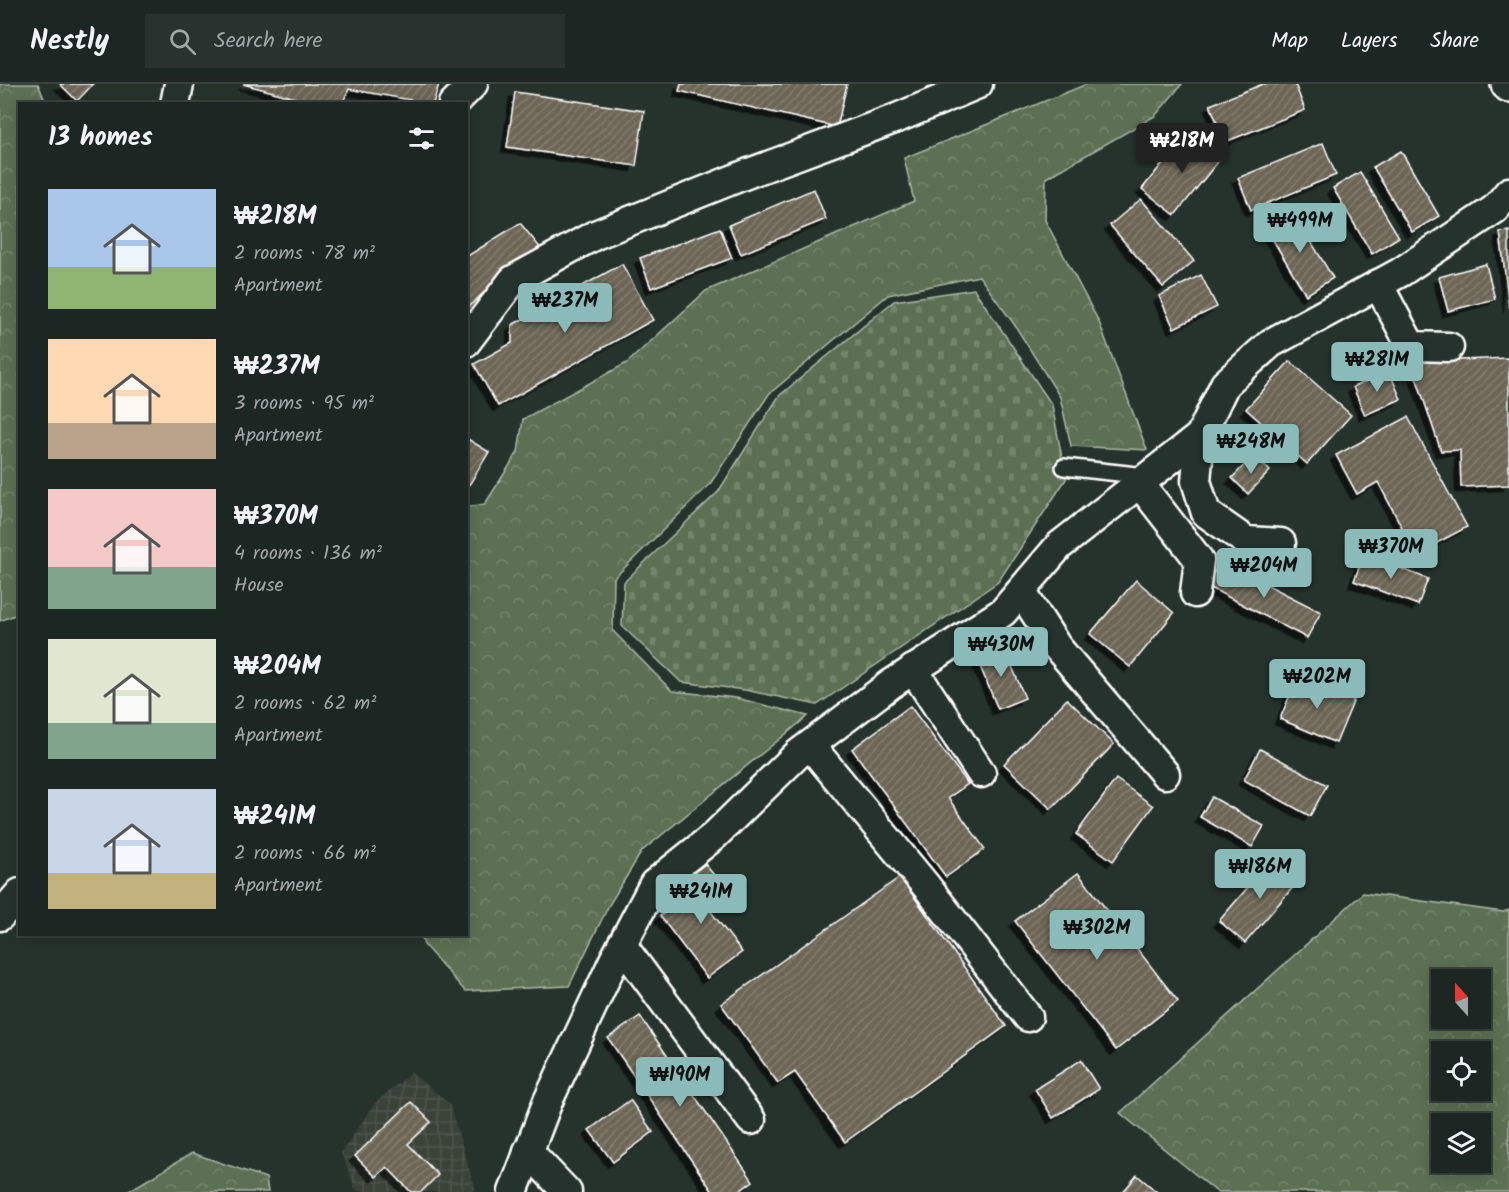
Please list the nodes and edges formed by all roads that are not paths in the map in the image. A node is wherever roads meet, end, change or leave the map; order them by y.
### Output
1 (179, 84) edge
2 (472, 84) edge
3 (978, 84) edge
4 (175, 102) edge
5 (455, 102) edge
6 (1509, 192) edge
7 (1378, 284) junction
8 (468, 339) edge
9 (1449, 347) dead end
10 (1200, 436) junction
11 (1064, 467) dead end
12 (1145, 481) junction
13 (1281, 543) dead end
14 (1021, 591) junction
15 (1195, 593) dead end
16 (913, 669) junction
17 (810, 745) junction
18 (981, 773) dead end
19 (1165, 774) dead end
20 (18, 895) edge
21 (0, 916) edge
22 (622, 945) junction
23 (1028, 1017) dead end
24 (751, 1120) dead end
25 (528, 1151) junction
26 (513, 1192) edge
27 (567, 1192) edge

1 - 4 street
2 - 5 street
3 - 8 street
6 - 7 street
7 - 9 street
7 - 10 street
10 - 12 street
10 - 13 street
11 - 12 lane
12 - 14 street
12 - 15 street
14 - 16 street
14 - 19 street
16 - 17 street
16 - 18 street
17 - 22 street
17 - 23 street
20 - 21 street
22 - 24 street
22 - 25 street
25 - 26 street
25 - 27 street

